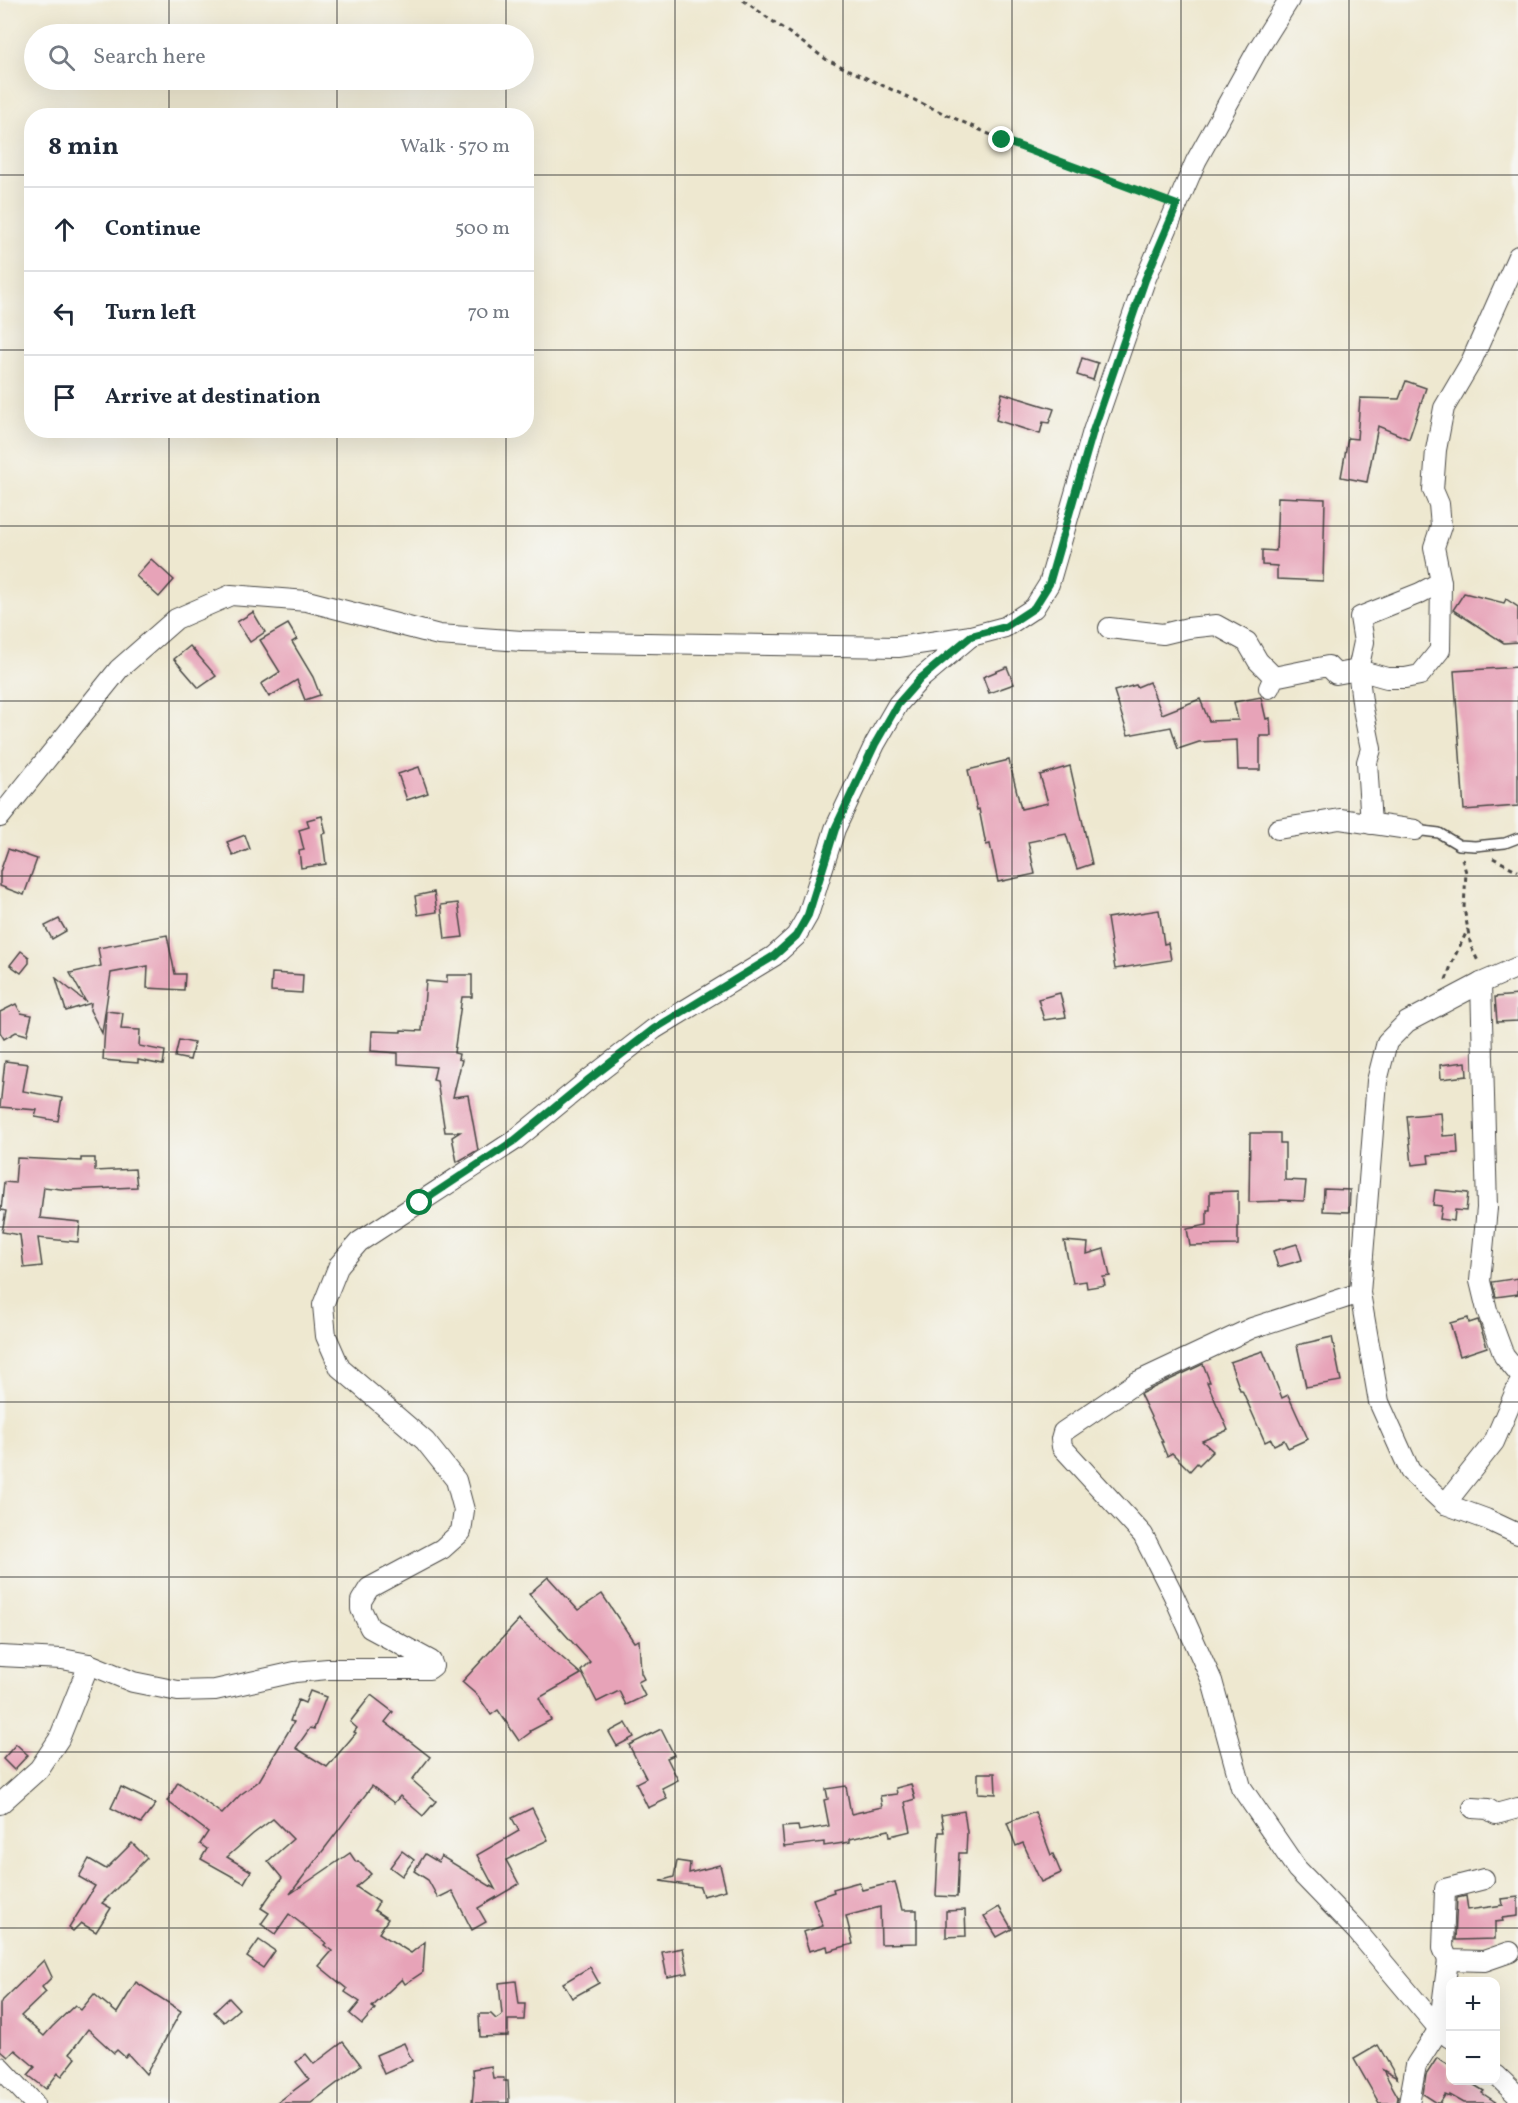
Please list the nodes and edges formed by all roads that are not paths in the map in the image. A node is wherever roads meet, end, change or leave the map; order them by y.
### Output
1 (1289, 0) edge
2 (1518, 256) edge
3 (1441, 582) junction
4 (1109, 628) dead end
5 (971, 636) junction
6 (1358, 670) junction
7 (0, 817) edge
8 (1371, 824) junction
9 (1278, 829) dead end
10 (1414, 830) joint
11 (1518, 838) edge
12 (1518, 967) edge
13 (1481, 983) junction
14 (1360, 1293) junction
15 (1518, 1373) edge
16 (1518, 1386) edge
17 (1444, 1504) junction
18 (1518, 1534) edge
19 (0, 1656) edge
20 (89, 1664) junction
21 (0, 1804) edge
22 (1473, 1808) dead end
23 (1518, 1808) edge
24 (1484, 1879) dead end
25 (1510, 1952) dead end
26 (1448, 1960) junction
27 (1445, 2033) edge
28 (0, 2067) edge
29 (1500, 2079) edge
30 (1518, 2096) edge
31 (34, 2103) edge
32 (1409, 2103) edge

1 - 5 street
2 - 3 street
3 - 6 street
3 - 6 street
4 - 6 street
5 - 7 street
5 - 20 street
6 - 8 street
8 - 9 street
8 - 10 street
10 - 11 lane
12 - 13 street
13 - 14 street
13 - 15 street
14 - 17 street
14 - 27 street
16 - 17 street
17 - 18 street
19 - 20 street
20 - 21 street
22 - 23 street
24 - 26 street
25 - 26 street
26 - 27 street
27 - 32 street
28 - 31 street
29 - 30 street

